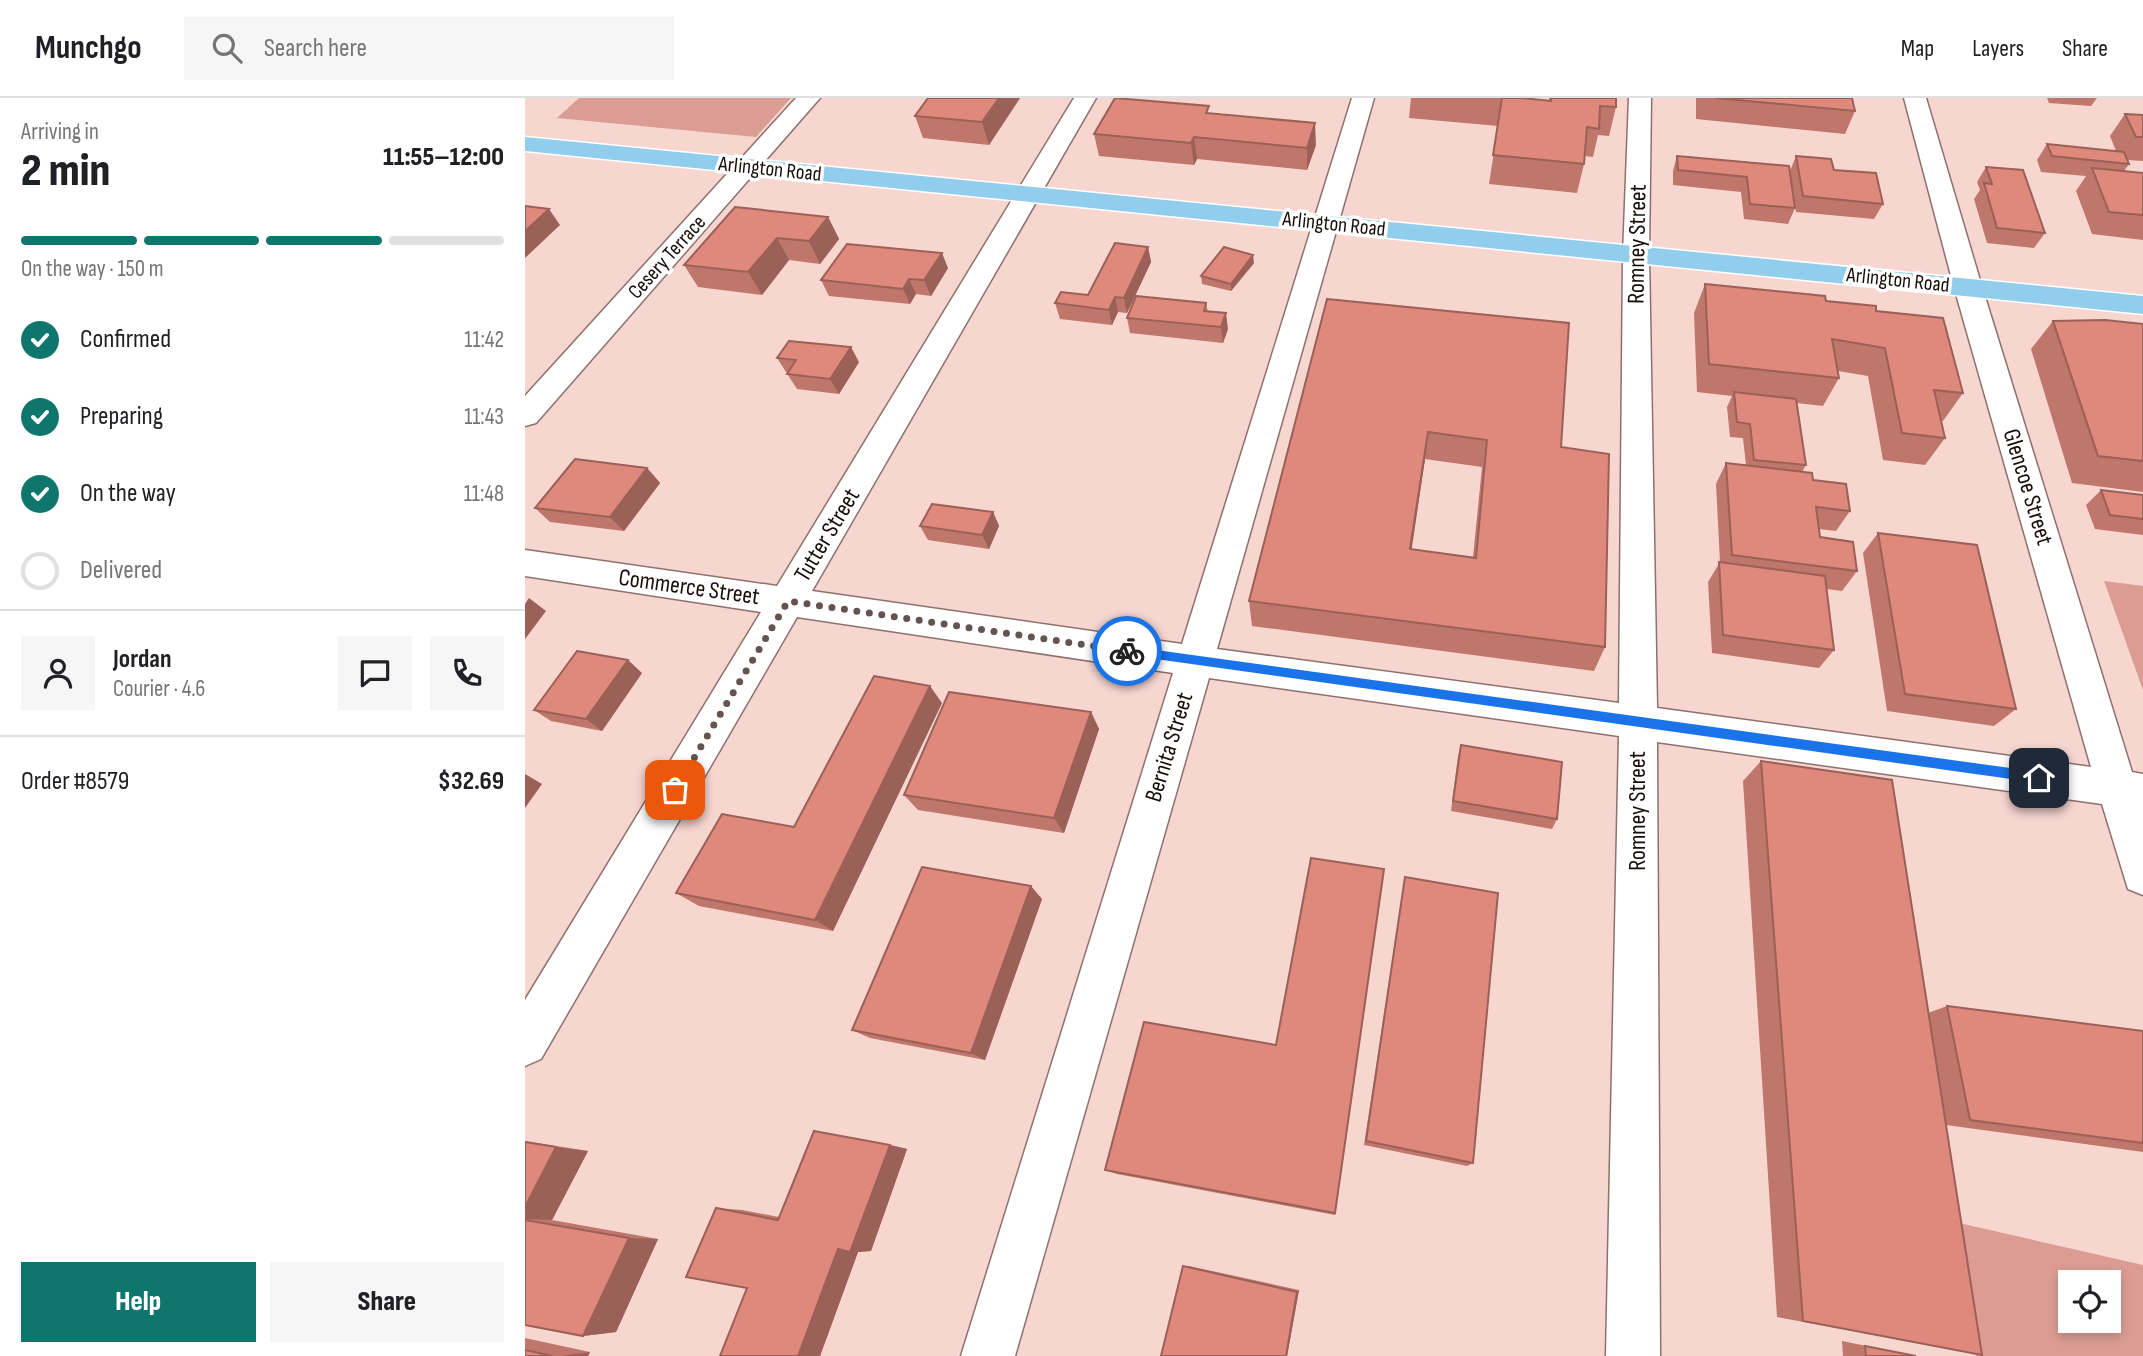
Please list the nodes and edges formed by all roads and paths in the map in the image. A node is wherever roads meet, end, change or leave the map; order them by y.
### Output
1 (809, 98) edge
2 (1085, 98) edge
3 (1363, 98) edge
4 (1915, 98) edge
5 (1643, 99) edge
6 (525, 144) edge
7 (748, 167) junction
8 (1028, 195) junction
9 (1324, 223) junction
10 (1636, 254) junction
11 (1968, 287) junction
12 (2143, 305) edge
13 (525, 415) edge
14 (525, 563) edge
15 (788, 601) junction
16 (1195, 661) junction
17 (1638, 721) junction
18 (2131, 791) edge
19 (2143, 874) edge
20 (525, 1043) edge
21 (988, 1356) edge
22 (1633, 1356) edge

1 - 7 street, Cesery Terrace
2 - 8 street, Tutter Street
3 - 9 street, Bernita Street
4 - 11 street, Glencoe Street
5 - 10 street, Romney Street
6 - 7 main road, Arlington Road
7 - 8 main road, Arlington Road
7 - 13 street, Cesery Terrace
8 - 9 main road, Arlington Road
8 - 15 street, Tutter Street
9 - 10 main road, Arlington Road
9 - 16 street, Bernita Street
10 - 11 main road, Arlington Road
10 - 17 street, Romney Street
11 - 12 main road, Arlington Road
11 - 18 street, Glencoe Street
14 - 15 street, Commerce Street
15 - 16 street, Commerce Street
15 - 20 street, Tutter Street
16 - 17 street, Commerce Street
16 - 21 street, Bernita Street
17 - 18 street, Commerce Street
17 - 22 street, Romney Street
18 - 19 street, Glencoe Street

